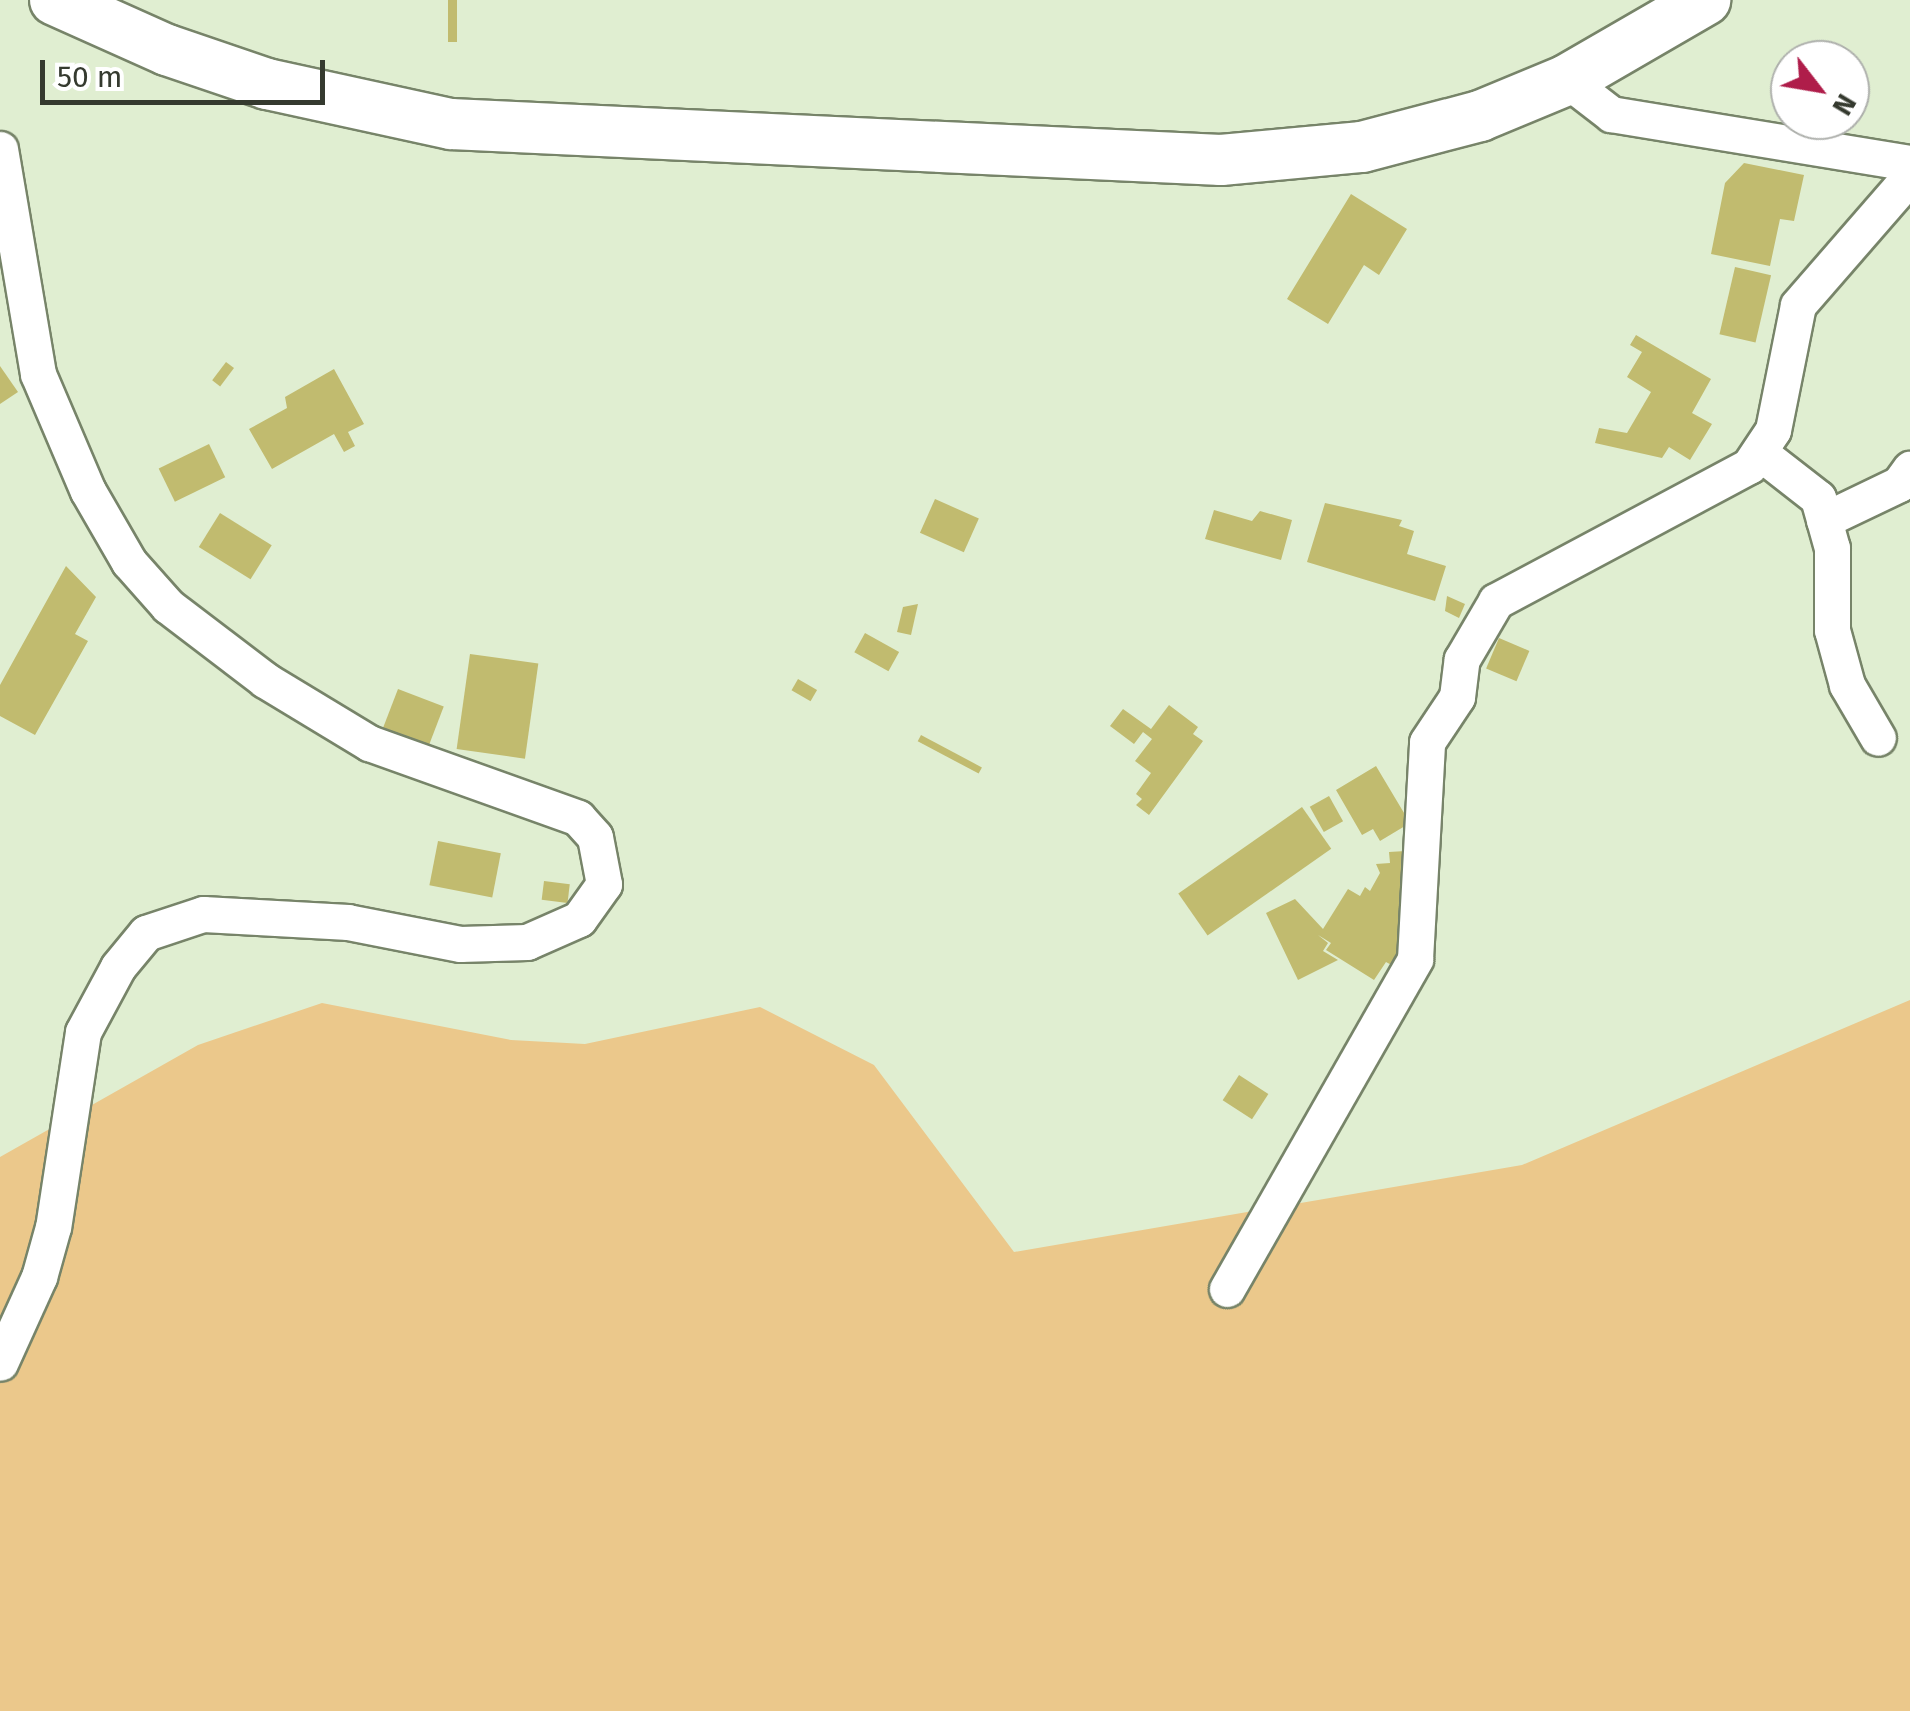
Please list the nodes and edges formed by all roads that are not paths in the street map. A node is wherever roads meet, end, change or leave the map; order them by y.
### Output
1 (55, 0) edge
2 (1705, 0) edge
3 (1567, 80) junction
4 (0, 149) edge
5 (1910, 163) edge
6 (1910, 176) edge
7 (1759, 452) junction
8 (1910, 468) edge
9 (1824, 520) junction
10 (1878, 738) dead end
11 (1227, 1289) dead end
12 (0, 1363) edge

1 - 3 street
2 - 3 street
3 - 5 street
4 - 12 street
6 - 7 street
7 - 9 street
7 - 11 street
8 - 9 street
9 - 10 street

